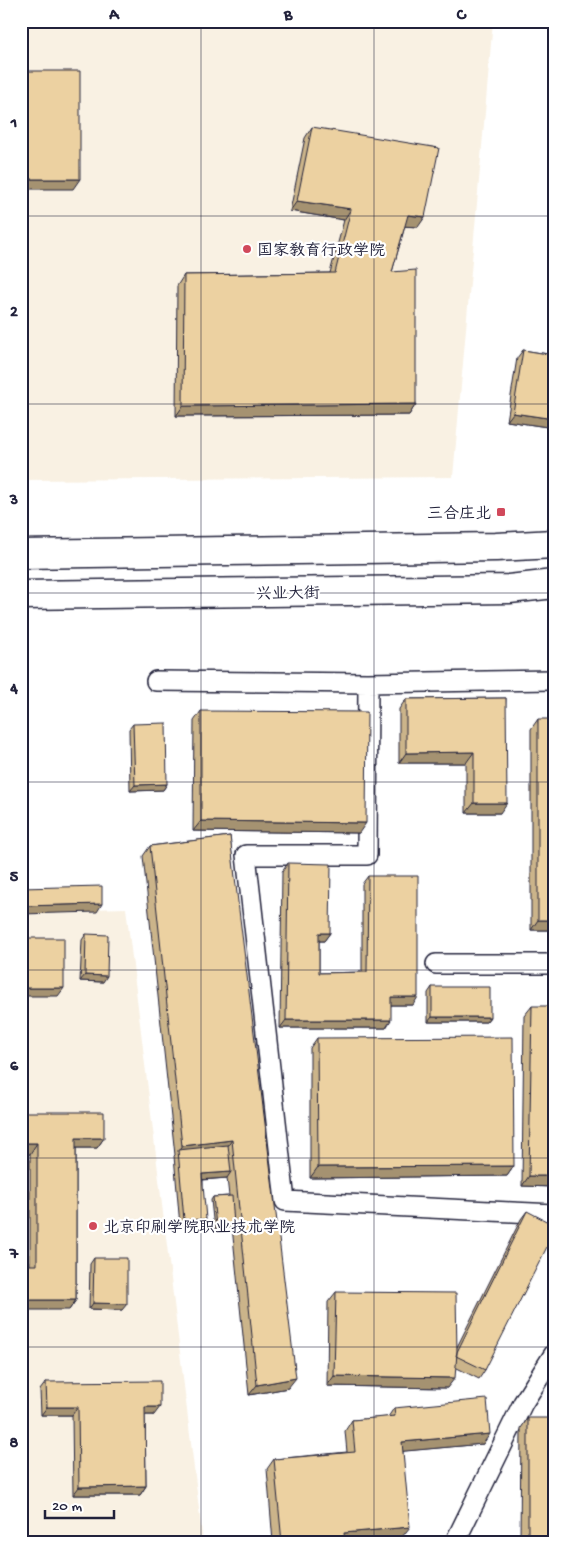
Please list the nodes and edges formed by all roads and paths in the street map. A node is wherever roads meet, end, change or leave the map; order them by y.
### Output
1 (554, 544) edge
2 (21, 554) edge
3 (554, 584) edge
4 (509, 589) junction
5 (554, 592) edge
6 (21, 595) edge
7 (554, 680) edge
8 (156, 681) dead end
9 (368, 683) junction
10 (436, 964) dead end
11 (554, 964) edge
12 (554, 1214) edge
13 (554, 1354) edge
14 (455, 1542) edge

1 - 2 main road
3 - 4 main road, 兴业大街
4 - 5 main road
4 - 6 main road, 兴业大街
7 - 9 street
8 - 9 street
9 - 12 street
10 - 11 street
13 - 14 street

